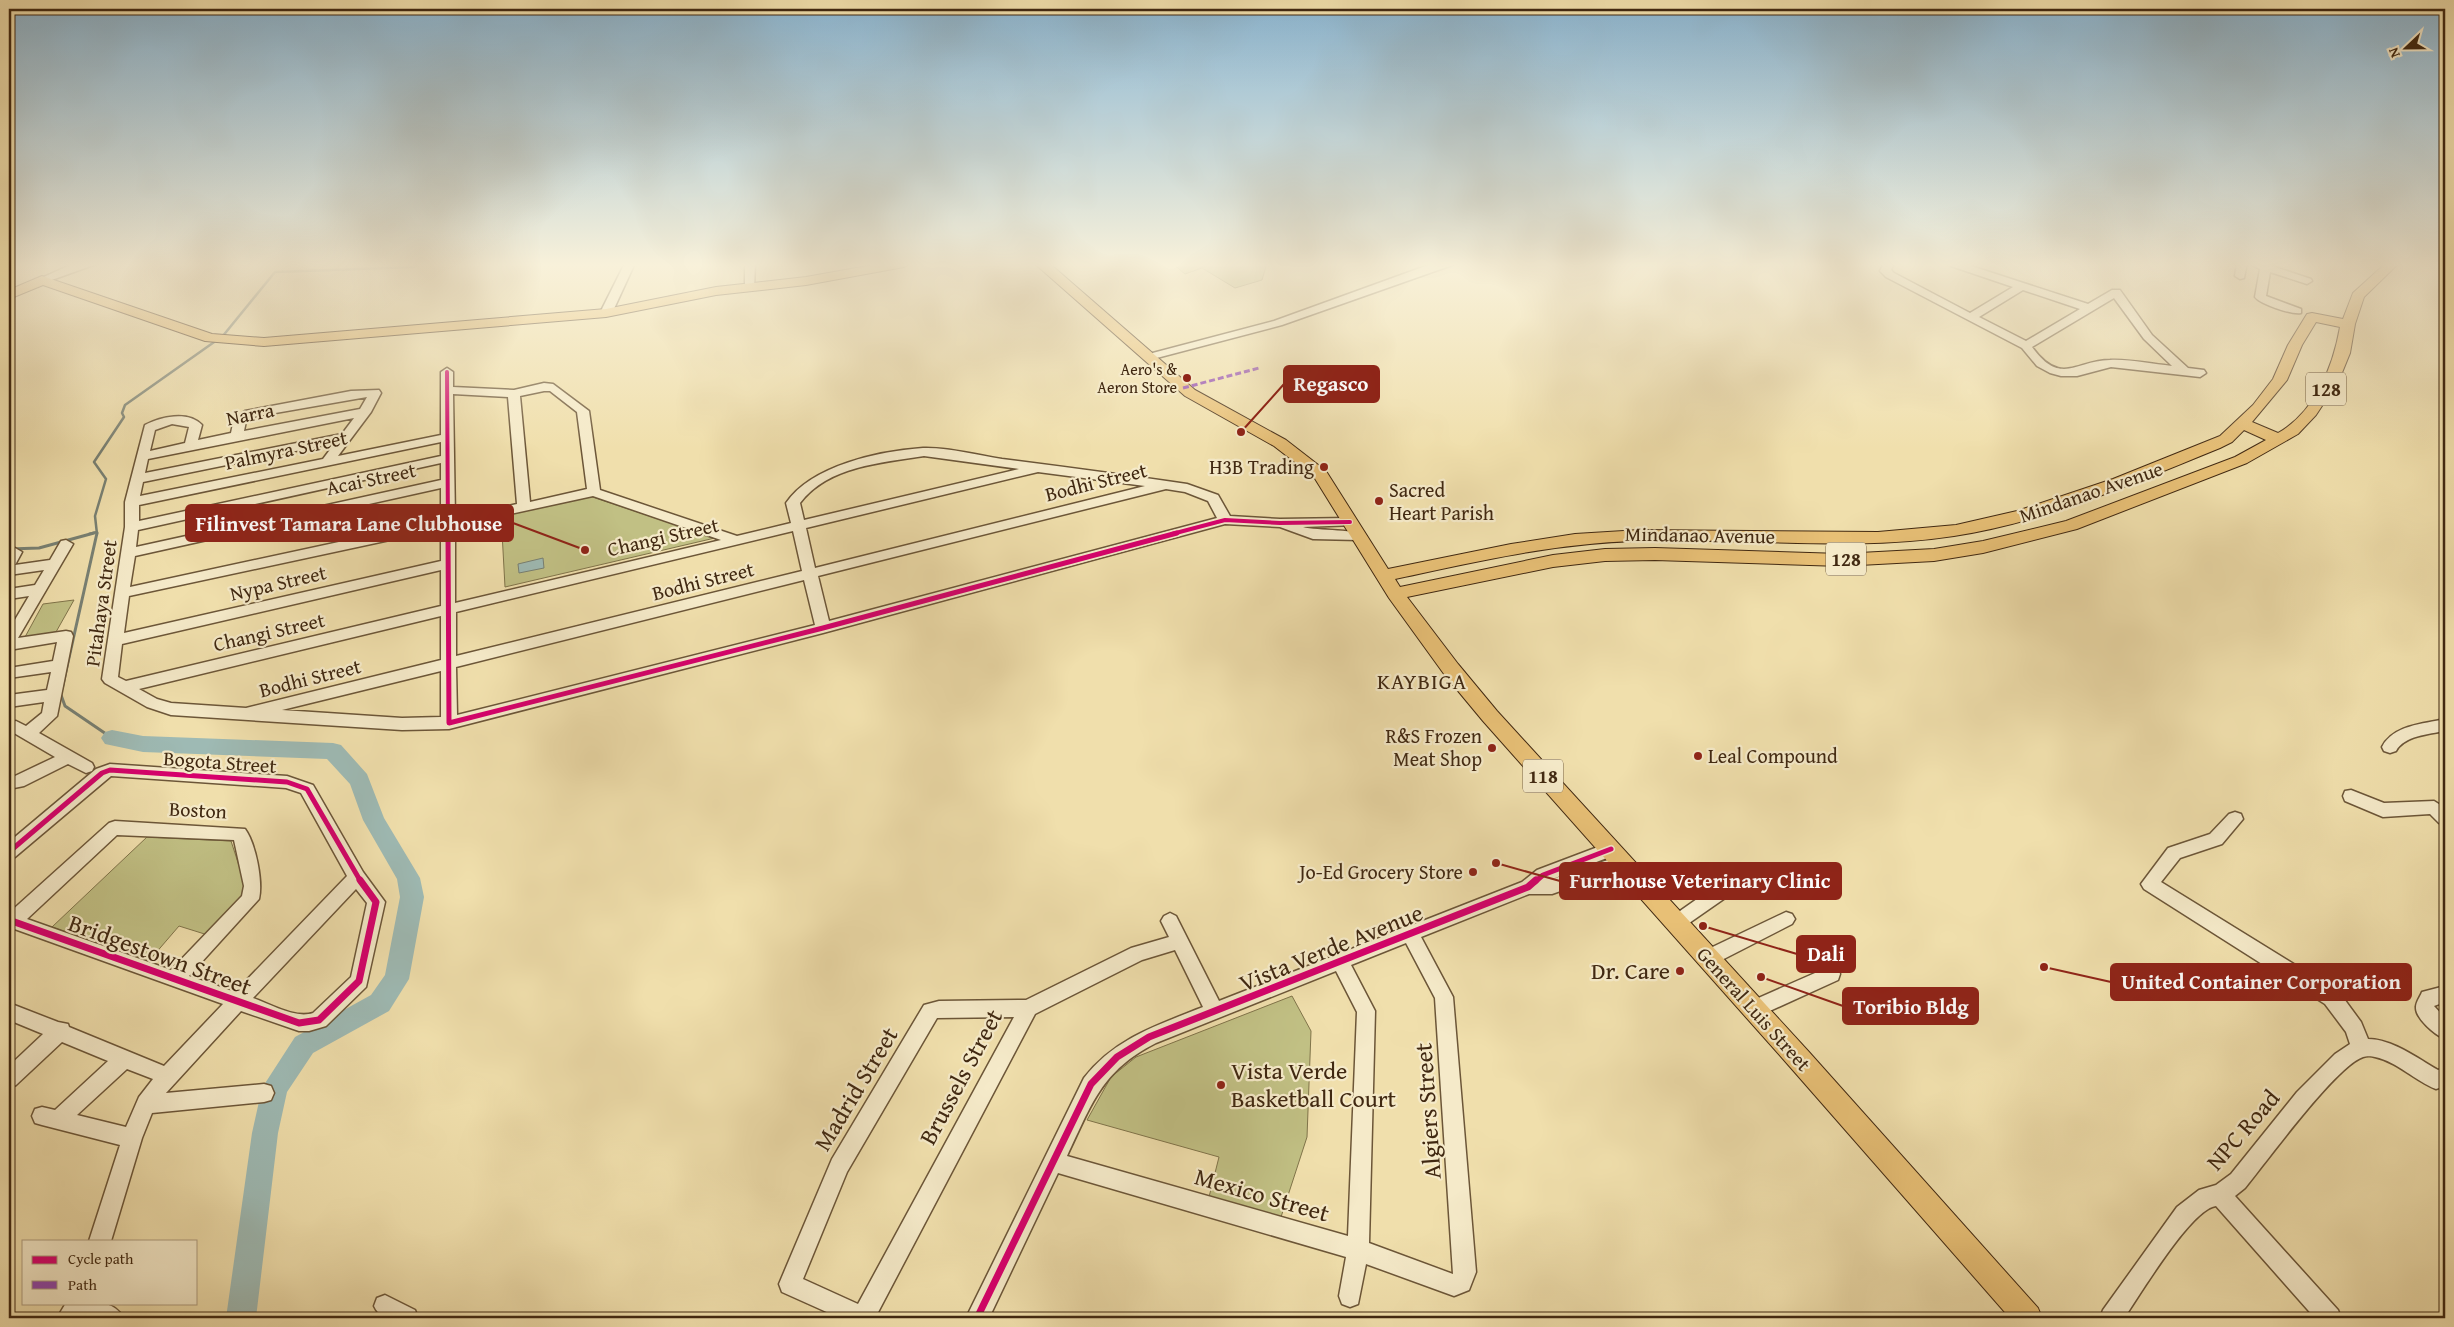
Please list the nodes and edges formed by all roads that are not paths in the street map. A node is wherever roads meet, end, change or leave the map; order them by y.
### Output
1 (2348, 324) edge
2 (174, 325) edge
3 (465, 325) edge
4 (1112, 325) edge
5 (1271, 325) edge
6 (1986, 325) edge
7 (2061, 325) edge
8 (2139, 325) edge
9 (2307, 325) edge
10 (218, 340) joint
11 (2026, 346) junction
12 (1149, 357) junction
13 (2184, 370) junction
14 (447, 372) dead end
15 (2200, 373) dead end
16 (447, 390) junction
17 (514, 394) junction
18 (365, 412) junction
19 (2242, 423) junction
20 (236, 436) junction
21 (344, 437) junction
22 (448, 437) junction
23 (2280, 440) junction
24 (191, 445) junction
25 (142, 456) junction
26 (448, 458) junction
27 (327, 462) junction
28 (1038, 468) junction
29 (137, 479) junction
30 (448, 482) junction
31 (1166, 485) junction
32 (594, 492) junction
33 (132, 502) junction
34 (524, 506) junction
35 (1225, 520) junction
36 (448, 522) junction
37 (798, 526) junction
38 (132, 527) junction
39 (1354, 529) junction
40 (1759, 537) junction
41 (736, 540) junction
42 (66, 544) dead end
43 (127, 553) junction
44 (1766, 557) junction
45 (55, 564) junction
46 (449, 564) junction
47 (9, 570) edge
48 (1393, 574) junction
49 (811, 575) junction
50 (40, 589) junction
51 (1404, 592) junction
52 (123, 593) junction
53 (9, 594) edge
54 (449, 609) junction
55 (16, 618) edge
56 (823, 628) junction
57 (117, 640) junction
58 (9, 643) edge
59 (450, 663) junction
60 (59, 666) junction
61 (9, 673) edge
62 (123, 687) junction
63 (53, 694) junction
64 (9, 702) edge
65 (249, 714) junction
66 (449, 723) junction
67 (2445, 725) edge
68 (9, 729) edge
69 (28, 733) junction
70 (2390, 747) dead end
71 (67, 758) junction
72 (86, 767) dead end
73 (9, 783) edge
74 (2351, 796) dead end
75 (2445, 818) edge
76 (2235, 819) dead end
77 (12, 846) edge
78 (1616, 855) junction
79 (1780, 876) dead end
80 (357, 877) junction
81 (1786, 919) dead end
82 (10, 920) edge
83 (1170, 921) dead end
84 (1676, 922) junction
85 (1411, 935) junction
86 (1180, 941) junction
87 (1708, 958) junction
88 (1340, 963) junction
89 (1832, 974) dead end
90 (174, 979) junction
91 (2445, 994) edge
92 (239, 1001) junction
93 (1028, 1008) junction
94 (1754, 1009) junction
95 (9, 1011) edge
96 (1215, 1012) junction
97 (299, 1023) joint
98 (61, 1030) junction
99 (2445, 1030) edge
100 (2361, 1048) junction
101 (125, 1058) junction
102 (168, 1076) junction
103 (9, 1079) edge
104 (2443, 1081) edge
105 (264, 1093) dead end
106 (146, 1104) junction
107 (132, 1138) junction
108 (1054, 1162) junction
109 (2220, 1195) junction
110 (100, 1240) edge
111 (1358, 1250) junction
112 (1454, 1286) joint
113 (1350, 1296) dead end
114 (79, 1304) edge
115 (87, 1304) edge
116 (385, 1306) dead end
117 (68, 1318) edge
118 (112, 1318) edge
119 (406, 1318) edge
120 (864, 1318) edge
121 (977, 1318) edge
122 (2028, 1318) edge
123 (2111, 1318) edge
124 (2330, 1318) edge

1 - 23 main road, Mindanao Avenue / 128
2 - 10 main road
3 - 10 main road
4 - 12 main road, General Luis Street / 118
5 - 12 street
6 - 11 street
7 - 11 street
8 - 13 street
9 - 19 main road, Mindanao Avenue / 128
11 - 13 street
12 - 39 main road, General Luis Street / 118
13 - 15 street
14 - 16 street
16 - 17 street
16 - 22 street
17 - 32 street
17 - 34 street
18 - 20 street, Narra
18 - 20 street
18 - 21 street
19 - 23 main road
19 - 40 main road, Mindanao Avenue / 128
20 - 24 street, Narra
21 - 27 street
21 - 29 street
22 - 26 street
22 - 27 street, Palmyra Street
23 - 44 main road, Mindanao Avenue / 128
24 - 25 street, Narra
24 - 25 street, Pitahaya Street
25 - 29 street, Pitahaya Street
26 - 30 street
26 - 38 street
27 - 33 street, Palmyra Street
28 - 31 street
28 - 37 street, Changi Street
28 - 37 street
29 - 33 street, Pitahaya Street
30 - 36 street
30 - 43 street, Acai Street
31 - 35 street
31 - 49 street, Bodhi Street
32 - 34 street
32 - 41 street
33 - 38 street, Pitahaya Street
34 - 36 street
35 - 39 street, Pitahaya Street
35 - 56 street, Pitahaya Street
36 - 46 street
36 - 52 street
37 - 41 street, Changi Street
37 - 49 street
38 - 43 street, Pitahaya Street
39 - 48 main road, General Luis Street / 118
40 - 44 main road
40 - 48 main road, Mindanao Avenue / 128
41 - 54 street, Changi Street
42 - 45 street
43 - 52 street, Pitahaya Street
44 - 51 main road, Mindanao Avenue / 128
45 - 47 street
45 - 50 street
46 - 54 street
46 - 57 street, Nypa Street
48 - 51 main road, General Luis Street / 118
49 - 56 street
49 - 59 street, Bodhi Street
50 - 53 street
50 - 55 street
51 - 78 main road, General Luis Street / 118
52 - 57 street, Pitahaya Street
54 - 59 street
54 - 62 street, Changi Street
55 - 58 street
56 - 66 street, Pitahaya Street
57 - 62 street, Pitahaya Street
58 - 60 street
59 - 65 street, Bodhi Street
59 - 66 street
60 - 61 street
60 - 63 street
62 - 65 street, Pitahaya Street
63 - 64 street
63 - 69 street
65 - 66 street, Pitahaya Street
67 - 70 street
68 - 69 street
69 - 71 street
71 - 72 street
71 - 73 street
74 - 75 street
76 - 100 street
77 - 80 street, Bogota Street
78 - 84 main road, General Luis Street / 118
78 - 85 street, Vista Verde Avenue
79 - 84 street
80 - 92 street
80 - 97 street, Bogota Street
81 - 87 street
82 - 90 street, Bridgestown Street
82 - 90 street, Boston
83 - 86 street
84 - 87 main road, General Luis Street / 118
85 - 88 street, Vista Verde Avenue
85 - 112 street, Algiers Street
86 - 93 street, Brussels Street
86 - 96 street
87 - 94 main road, General Luis Street / 118
88 - 96 street, Vista Verde Avenue
88 - 111 street
89 - 94 street
90 - 92 street, Bridgestown Street
91 - 99 street
92 - 97 street, Bridgestown Street
92 - 102 street
93 - 120 street, Brussels Street
93 - 120 street, Madrid Street
94 - 122 main road, General Luis Street / 118
95 - 98 street
96 - 108 street, Vista Verde Avenue
98 - 101 street
98 - 103 street
100 - 104 street
100 - 109 street, NPC Road
101 - 102 street
101 - 107 street
102 - 106 street
105 - 106 street
106 - 107 street
107 - 110 street
108 - 111 street, Mexico Street
108 - 121 street, Vista Verde Avenue
109 - 123 street, NPC Road
109 - 124 street
111 - 112 street, Mexico Street
111 - 113 street
114 - 117 street
115 - 118 street
116 - 119 street

